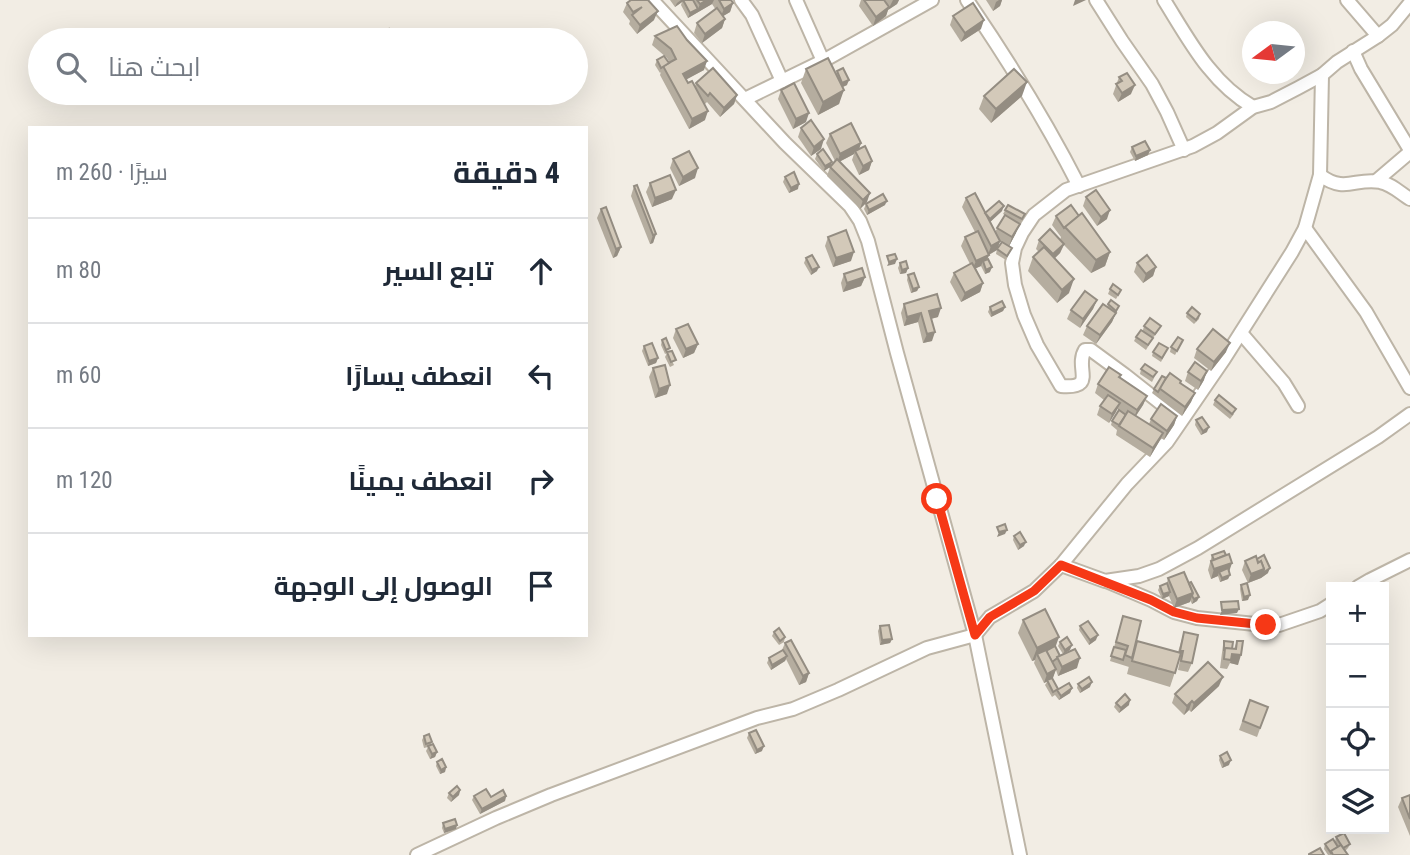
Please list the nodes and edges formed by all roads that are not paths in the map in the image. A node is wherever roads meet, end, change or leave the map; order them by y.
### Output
1 (652, 0) edge
2 (741, 0) edge
3 (796, 0) edge
4 (932, 0) edge
5 (967, 0) edge
6 (1096, 0) edge
7 (1164, 0) edge
8 (1347, 0) edge
9 (1410, 4) edge
10 (1378, 36) junction
11 (1353, 51) junction
12 (823, 61) junction
13 (1322, 75) junction
14 (782, 81) junction
15 (745, 99) junction
16 (1253, 107) junction
17 (1184, 149) junction
18 (1410, 151) edge
19 (1320, 175) junction
20 (1376, 181) junction
21 (1079, 186) junction
22 (1410, 199) edge
23 (1305, 228) junction
24 (1241, 333) junction
25 (1410, 388) edge
26 (1298, 406) dead end
27 (1410, 414) edge
28 (1182, 420) junction
29 (1410, 560) edge
30 (1061, 565) junction
31 (1105, 581) junction
32 (1366, 582) edge
33 (1326, 606) edge
34 (975, 635) junction
35 (417, 855) edge
36 (1020, 855) edge

1 - 15 street
2 - 14 street
3 - 12 street
4 - 12 street
5 - 21 street
6 - 17 street
7 - 16 street
8 - 10 street
9 - 10 street
10 - 11 street
11 - 13 street
11 - 18 street
12 - 14 street
13 - 16 street
13 - 19 street
14 - 15 street
15 - 34 street
16 - 17 street
17 - 21 street
18 - 20 street
19 - 20 street
19 - 23 street
20 - 22 street
21 - 28 street
23 - 24 street
23 - 25 street
24 - 26 street
24 - 28 street
27 - 31 street
28 - 30 street
29 - 32 street
30 - 31 street
30 - 34 street
31 - 33 street
34 - 35 street
34 - 36 street

